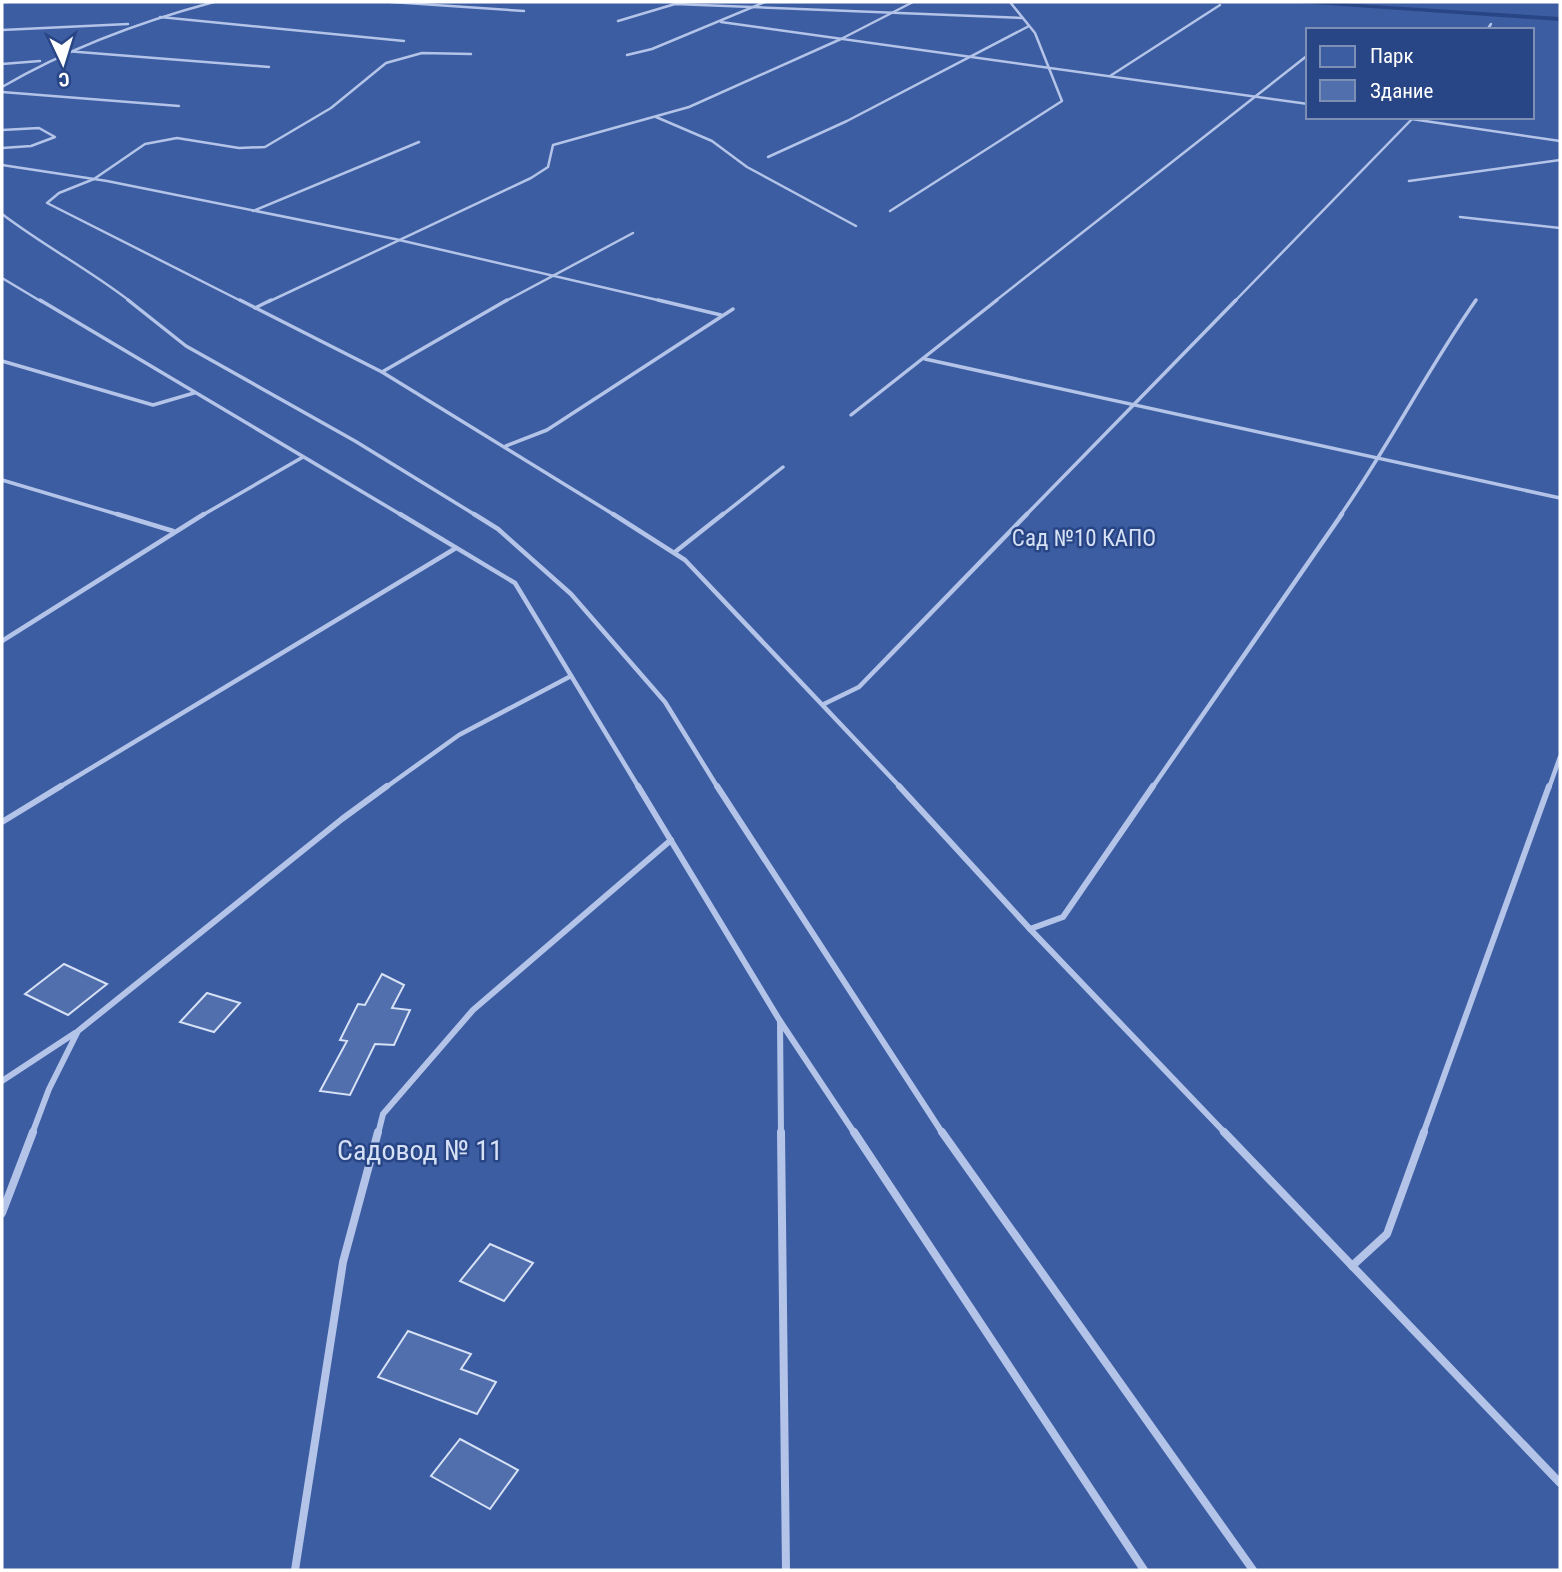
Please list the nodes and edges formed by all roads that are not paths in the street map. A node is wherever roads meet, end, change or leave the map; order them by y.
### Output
1 (2, 2) edge
2 (7, 2) edge
3 (214, 2) edge
4 (391, 2) edge
5 (765, 2) edge
6 (913, 2) edge
7 (1010, 2) edge
8 (1220, 5) dead end
9 (754, 7) junction
10 (524, 12) dead end
11 (890, 13) junction
12 (160, 16) junction
13 (1023, 18) junction
14 (618, 21) dead end
15 (721, 22) junction
16 (134, 23) junction
17 (1491, 24) dead end
18 (1029, 26) junction
19 (1489, 28) edge
20 (2, 30) edge
21 (841, 39) junction
22 (404, 41) dead end
23 (64, 51) junction
24 (471, 54) dead end
25 (627, 55) dead end
26 (968, 56) junction
27 (1306, 57) edge
28 (43, 61) junction
29 (2, 64) edge
30 (269, 67) dead end
31 (1047, 68) junction
32 (1109, 76) junction
33 (2, 87) edge
34 (2, 92) edge
35 (1256, 96) junction
36 (1306, 104) edge
37 (179, 106) dead end
38 (655, 117) junction
39 (1412, 119) edge
40 (1419, 119) edge
41 (2, 130) edge
42 (1560, 141) edge
43 (419, 142) dead end
44 (2, 148) edge
45 (768, 157) dead end
46 (1560, 160) edge
47 (2, 165) edge
48 (94, 178) junction
49 (1409, 181) dead end
50 (253, 211) junction
51 (890, 211) dead end
52 (2, 214) edge
53 (1460, 217) dead end
54 (856, 226) dead end
55 (1560, 228) edge
56 (633, 233) dead end
57 (395, 239) junction
58 (550, 276) junction
59 (2, 278) edge
60 (1476, 300) dead end
61 (255, 308) junction
62 (733, 309) dead end
63 (721, 315) junction
64 (925, 359) junction
65 (2, 362) edge
66 (382, 372) junction
67 (194, 393) junction
68 (1134, 404) junction
69 (850, 415) dead end
70 (506, 446) junction
71 (303, 457) junction
72 (1380, 459) junction
73 (783, 467) dead end
74 (2, 480) edge
75 (1560, 498) edge
76 (174, 532) junction
77 (456, 548) junction
78 (675, 552) junction
79 (2, 641) edge
80 (571, 676) junction
81 (824, 704) junction
82 (1560, 757) edge
83 (2, 822) edge
84 (671, 840) junction
85 (1030, 929) junction
86 (780, 1021) junction
87 (78, 1031) junction
88 (2, 1081) edge
89 (2, 1213) edge
90 (1352, 1266) junction
91 (1560, 1483) edge
92 (295, 1570) edge
93 (786, 1570) edge
94 (1144, 1570) edge
95 (1253, 1570) edge

1 - 2 lane
3 - 12 lane
4 - 10 lane
5 - 9 lane
6 - 11 lane
7 - 13 lane
8 - 32 lane
9 - 11 lane
9 - 14 lane
9 - 15 lane
11 - 13 lane
11 - 21 lane
12 - 16 lane
12 - 22 lane
13 - 18 lane
15 - 21 lane
15 - 25 lane
16 - 20 lane
16 - 23 lane
17 - 19 lane
18 - 26 lane
18 - 31 lane
21 - 26 lane
21 - 38 lane
23 - 28 lane
23 - 30 lane
24 - 48 lane
26 - 31 lane
26 - 45 lane
27 - 35 lane
28 - 29 lane
28 - 33 lane
31 - 32 lane
31 - 51 lane
32 - 35 lane
34 - 37 lane
35 - 36 lane
35 - 64 lane
38 - 54 lane
38 - 57 lane
39 - 68 lane
40 - 42 lane
41 - 44 lane
43 - 50 lane
46 - 49 lane
47 - 48 lane
48 - 50 lane
48 - 61 lane
50 - 57 lane
52 - 95 lane
53 - 55 lane
56 - 58 lane
57 - 58 lane
57 - 61 lane
58 - 63 lane
58 - 66 lane
59 - 67 lane
60 - 72 lane
61 - 66 lane
62 - 63 lane
63 - 70 lane
64 - 68 lane
64 - 69 lane
65 - 67 lane
66 - 70 lane
67 - 71 lane
68 - 72 lane
68 - 81 lane
70 - 78 lane
71 - 76 lane
71 - 77 lane
72 - 75 lane
72 - 85 lane
73 - 78 lane
74 - 76 lane
76 - 79 lane
77 - 80 lane
77 - 83 lane
78 - 81 lane
80 - 84 lane
80 - 87 lane
81 - 85 lane
82 - 90 lane
84 - 86 lane
84 - 92 lane
85 - 90 lane
86 - 93 lane
86 - 94 lane
87 - 88 lane
87 - 89 lane
90 - 91 lane

